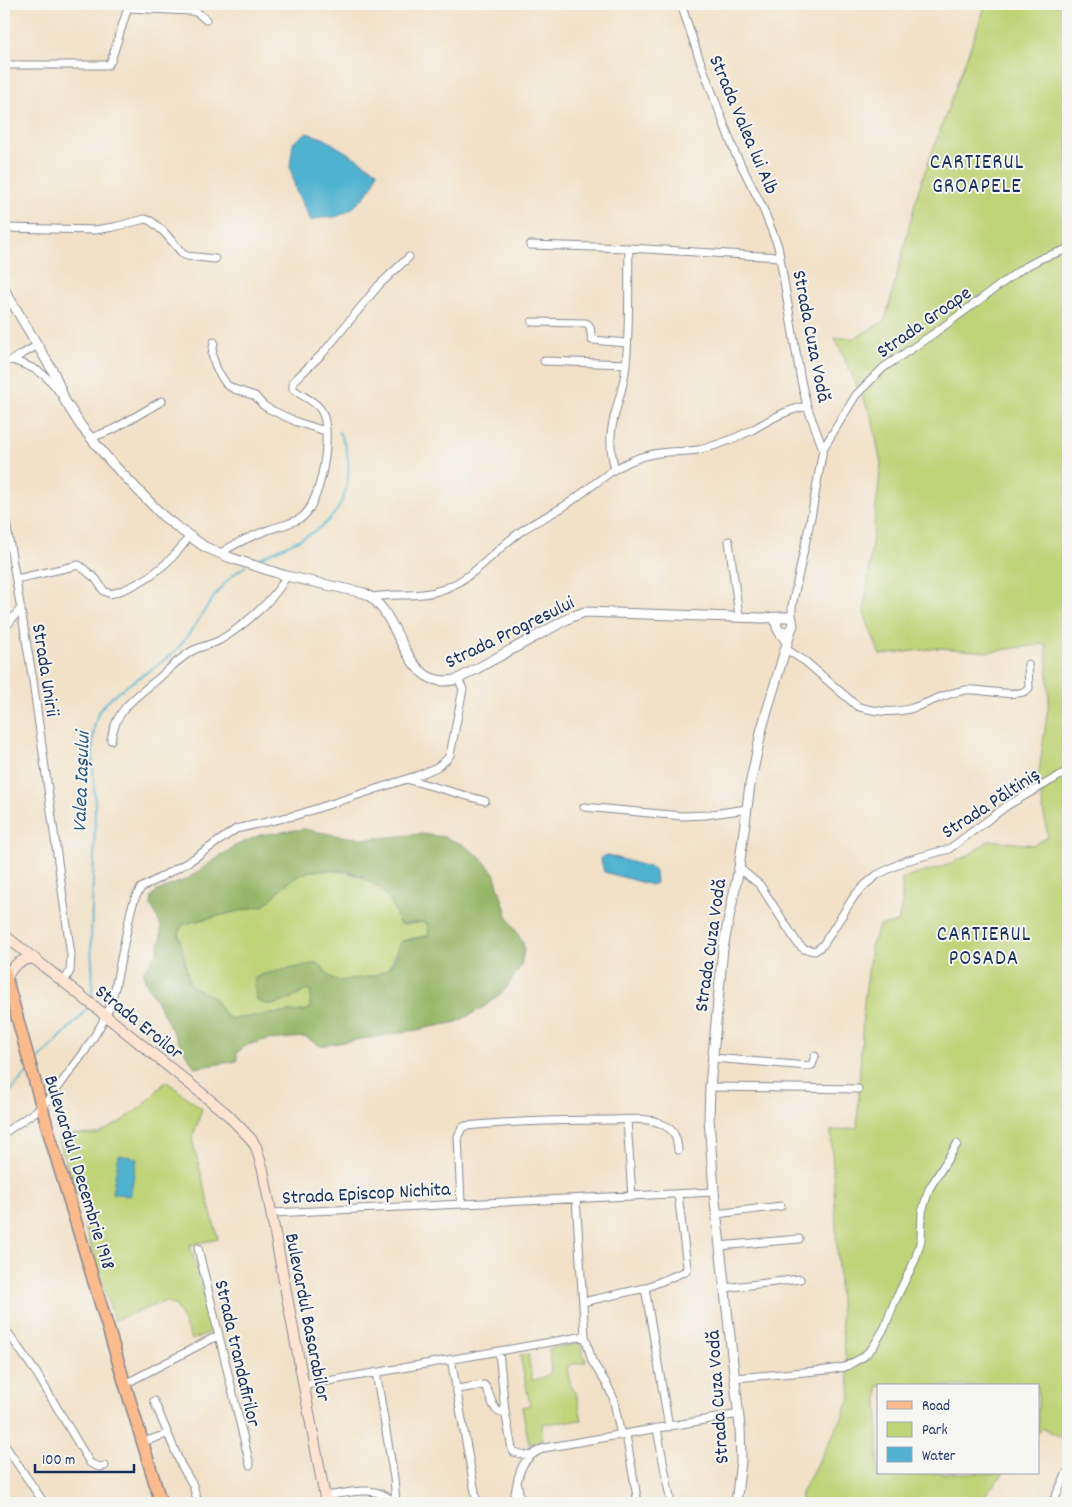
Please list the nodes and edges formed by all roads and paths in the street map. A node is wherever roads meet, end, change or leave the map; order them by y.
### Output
1 (681, 4) edge
2 (128, 6) edge
3 (206, 20) dead end
4 (4, 65) edge
5 (4, 228) edge
6 (530, 244) dead end
7 (629, 248) junction
8 (1068, 249) edge
9 (409, 257) dead end
10 (780, 257) junction
11 (215, 259) dead end
12 (4, 290) edge
13 (532, 322) dead end
14 (214, 342) dead end
15 (627, 343) junction
16 (38, 345) junction
17 (12, 360) junction
18 (544, 361) dead end
19 (4, 362) edge
20 (626, 364) junction
21 (65, 401) junction
22 (162, 401) dead end
23 (807, 406) junction
24 (325, 431) junction
25 (91, 438) junction
26 (823, 449) junction
27 (616, 469) junction
28 (4, 510) edge
29 (189, 538) junction
30 (730, 542) dead end
31 (220, 554) junction
32 (286, 576) junction
33 (16, 579) junction
34 (373, 597) junction
35 (21, 608) junction
36 (739, 616) junction
37 (785, 617) junction
38 (763, 618) junction
39 (4, 629) edge
40 (778, 629) junction
41 (791, 630) junction
42 (786, 646) junction
43 (1028, 664) dead end
44 (458, 679) junction
45 (111, 740) dead end
46 (1068, 770) edge
47 (406, 779) junction
48 (485, 801) dead end
49 (584, 807) dead end
50 (747, 809) junction
51 (739, 868) junction
52 (4, 935) edge
53 (34, 958) junction
54 (5, 975) edge
55 (64, 982) junction
56 (103, 1013) junction
57 (815, 1056) dead end
58 (712, 1058) junction
59 (710, 1087) junction
60 (858, 1089) dead end
61 (42, 1107) junction
62 (627, 1120) junction
63 (4, 1133) edge
64 (251, 1139) joint
65 (957, 1144) dead end
66 (678, 1150) dead end
67 (714, 1192) junction
68 (678, 1194) junction
69 (632, 1197) junction
70 (576, 1199) junction
71 (461, 1204) junction
72 (781, 1206) dead end
73 (272, 1212) junction
74 (716, 1214) junction
75 (799, 1239) dead end
76 (718, 1246) junction
77 (198, 1248) dead end
78 (800, 1279) dead end
79 (646, 1288) junction
80 (724, 1288) junction
81 (583, 1302) junction
82 (4, 1327) edge
83 (219, 1334) junction
84 (585, 1336) junction
85 (499, 1351) junction
86 (451, 1360) junction
87 (376, 1372) junction
88 (735, 1378) junction
89 (125, 1384) junction
90 (304, 1385) junction
91 (457, 1389) junction
92 (154, 1401) dead end
93 (505, 1411) junction
94 (739, 1414) junction
95 (669, 1427) junction
96 (657, 1429) junction
97 (167, 1434) junction
98 (624, 1435) junction
99 (143, 1442) junction
100 (4, 1444) edge
101 (529, 1456) junction
102 (250, 1465) dead end
103 (105, 1466) dead end
104 (1068, 1472) edge
105 (517, 1481) junction
106 (325, 1500) edge
107 (44, 1503) edge
108 (161, 1503) edge
109 (198, 1503) edge
110 (395, 1503) edge
111 (477, 1503) edge
112 (512, 1503) edge
113 (521, 1503) edge
114 (638, 1503) edge
115 (671, 1503) edge
116 (736, 1503) edge
117 (1052, 1503) edge

1 - 10 street, Strada Valea lui Alb
2 - 3 street
2 - 4 street
5 - 11 street
6 - 7 street, Strada Cuza Vodă
7 - 10 street, Strada Cuza Vodă
7 - 15 street
8 - 26 street, Strada Groape
9 - 24 street
10 - 23 street, Strada Cuza Vodă
12 - 16 street
13 - 15 street
14 - 24 street
15 - 20 street
16 - 17 street
16 - 21 street
17 - 19 street
17 - 21 street
18 - 20 street
20 - 27 street
21 - 25 street
22 - 25 street
23 - 26 street, Strada Cuza Vodă
23 - 27 street
24 - 31 street
25 - 29 street
26 - 37 street
27 - 34 street
28 - 33 street, Strada Unirii
29 - 31 street
29 - 33 street
30 - 36 street
31 - 32 street
32 - 34 street
32 - 45 street
33 - 35 street, Strada Unirii
34 - 44 street, Strada Progresului
35 - 39 street
35 - 55 street, Strada Unirii
36 - 38 street, Strada Progresului
36 - 44 street, Strada Progresului
37 - 38 street, Strada Progresului
37 - 40 street
37 - 41 street
38 - 40 street, Strada Progresului
40 - 41 street
40 - 42 street
41 - 42 street, Strada Cuza Vodă
42 - 43 street
42 - 50 street, Strada Cuza Vodă
44 - 47 street
46 - 51 street, Strada Păltiniș
47 - 48 street
47 - 56 street
49 - 50 street
50 - 51 street, Strada Cuza Vodă
51 - 58 street, Strada Cuza Vodă
52 - 53 main road, Strada Eroilor
53 - 54 main road
53 - 55 main road, Strada Eroilor
54 - 61 main road, Bulevardul 1 Decembrie 1918
55 - 56 main road, Strada Eroilor
56 - 61 street
56 - 64 main road, Strada Eroilor
57 - 58 street
58 - 59 street, Strada Cuza Vodă
59 - 60 street
59 - 67 street, Strada Cuza Vodă
61 - 63 street
61 - 89 main road, Bulevardul 1 Decembrie 1918
62 - 66 street, Strada Episcop Nichita
62 - 69 street
62 - 71 street, Strada Episcop Nichita
64 - 73 main road, Bulevardul Basarabilor
65 - 88 street
67 - 68 street, Strada Episcop Nichita
67 - 74 street, Strada Cuza Vodă
68 - 69 street, Strada Episcop Nichita
68 - 79 street
69 - 70 street, Strada Episcop Nichita
70 - 71 street, Strada Episcop Nichita
70 - 81 street
71 - 73 street, Strada Episcop Nichita
72 - 74 street
73 - 90 main road, Bulevardul Basarabilor
74 - 76 street, Strada Cuza Vodă
75 - 76 street
76 - 80 street, Strada Cuza Vodă
77 - 83 street, Strada trandafirilor
78 - 80 street
79 - 81 street
79 - 95 street
80 - 88 street, Strada Cuza Vodă
81 - 84 street
82 - 103 street
83 - 89 street
83 - 102 street, Strada trandafirilor
84 - 85 street
84 - 98 street
85 - 86 street
85 - 93 street
86 - 87 street
86 - 91 street
87 - 90 street
87 - 110 street
88 - 94 street, Strada Cuza Vodă
89 - 99 main road, Bulevardul 1 Decembrie 1918
90 - 106 main road, Bulevardul Basarabilor
91 - 93 street
91 - 111 street
92 - 97 street
93 - 101 street
94 - 95 street
94 - 116 street, Strada Cuza Vodă
95 - 96 street
96 - 98 street
96 - 115 street
97 - 99 street
97 - 109 street
98 - 101 street
98 - 114 street
99 - 108 main road, Bulevardul 1 Decembrie 1918
100 - 107 street
101 - 105 street
104 - 117 street
105 - 112 street
105 - 113 street
106 - 110 street

